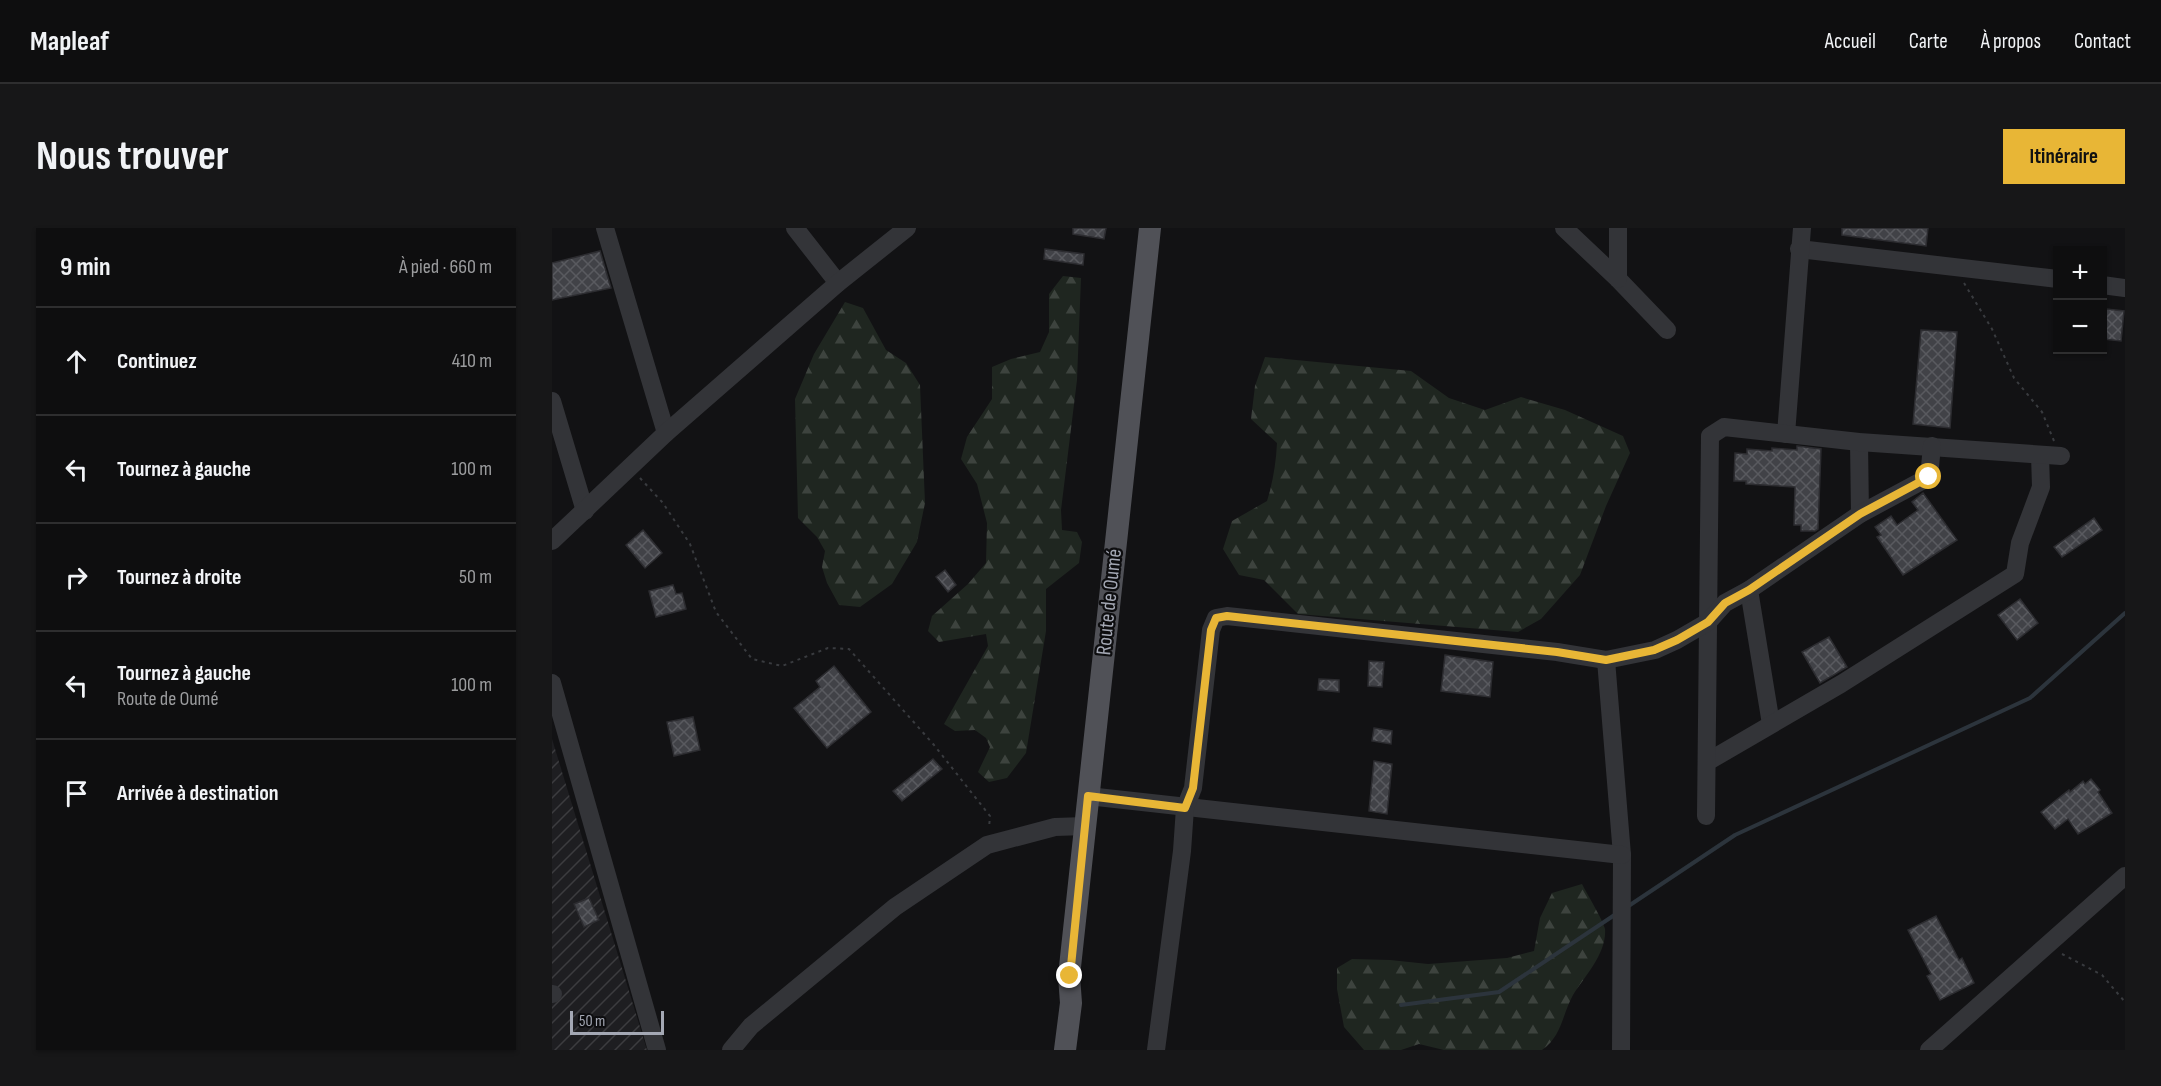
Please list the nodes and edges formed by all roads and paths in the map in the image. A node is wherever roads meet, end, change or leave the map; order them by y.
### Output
1 (605, 228) edge
2 (795, 228) edge
3 (907, 228) edge
4 (1150, 228) edge
5 (1564, 228) edge
6 (1618, 228) edge
7 (1802, 228) edge
8 (1799, 249) junction
9 (1952, 266) junction
10 (2053, 278) edge
11 (1618, 279) junction
12 (838, 283) junction
13 (2107, 286) edge
14 (2125, 288) edge
15 (1667, 330) dead end
16 (552, 401) edge
17 (666, 433) junction
18 (1786, 434) junction
19 (1859, 442) junction
20 (1932, 446) junction
21 (2040, 455) junction
22 (2061, 456) joint
23 (630, 468) junction
24 (585, 511) junction
25 (1860, 514) junction
26 (552, 541) edge
27 (1749, 590) junction
28 (1708, 622) junction
29 (1606, 660) junction
30 (552, 683) edge
31 (1771, 724) junction
32 (1707, 762) junction
33 (1088, 796) junction
34 (1185, 808) junction
35 (1706, 816) dead end
36 (1085, 826) junction
37 (987, 845) junction
38 (1622, 855) junction
39 (2125, 876) edge
40 (2047, 946) junction
41 (1070, 976) junction
42 (2125, 1002) edge
43 (657, 1050) edge
44 (731, 1050) edge
45 (1052, 1050) edge
46 (1065, 1050) edge
47 (1156, 1050) edge
48 (1621, 1050) edge
49 (1929, 1050) edge

1 - 17 street
2 - 12 street
3 - 12 street
4 - 33 main road, Route de Oumé
5 - 11 street
6 - 11 street
7 - 8 street
8 - 9 street
8 - 18 street
9 - 10 street
9 - 22 path
11 - 15 street
12 - 17 street
13 - 14 street
16 - 24 street
17 - 23 street
18 - 19 street
18 - 28 street
19 - 20 street
19 - 25 street
20 - 21 street
20 - 25 street
21 - 22 street
21 - 31 street
23 - 24 street
23 - 37 path
24 - 26 street
25 - 27 street
27 - 28 street
27 - 31 street
28 - 29 street
28 - 32 street
29 - 34 street
29 - 38 street
30 - 43 street
31 - 32 street
32 - 35 street
33 - 34 street
33 - 36 main road, Route de Oumé
34 - 38 street
34 - 47 street
36 - 37 street
36 - 41 main road, Route de Oumé
37 - 44 street
38 - 48 street
39 - 40 street
40 - 42 path
40 - 49 street
41 - 45 main road
41 - 46 main road

